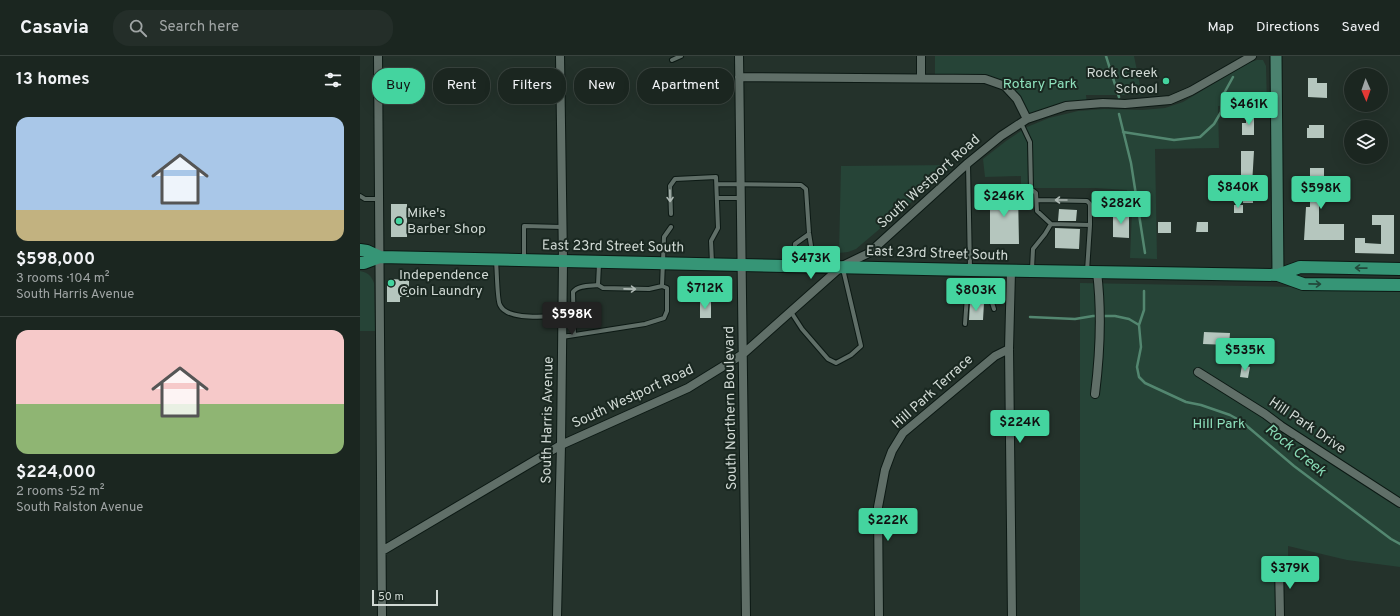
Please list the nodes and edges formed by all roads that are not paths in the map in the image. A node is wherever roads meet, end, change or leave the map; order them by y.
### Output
1 (378, 56) edge
2 (560, 56) edge
3 (681, 56) edge
4 (739, 56) edge
5 (921, 56) edge
6 (1252, 56) edge
7 (1276, 56) edge
8 (672, 60) dead end
9 (739, 77) junction
10 (921, 78) junction
11 (1024, 121) junction
12 (968, 163) junction
13 (717, 184) junction
14 (741, 184) junction
15 (360, 196) edge
16 (717, 198) junction
17 (741, 198) junction
18 (379, 199) junction
19 (1037, 200) junction
20 (671, 214) dead end
21 (1051, 224) junction
22 (1090, 225) junction
23 (562, 227) junction
24 (671, 227) dead end
25 (809, 234) junction
26 (360, 250) edge
27 (380, 257) junction
28 (496, 259) junction
29 (524, 260) junction
30 (563, 261) junction
31 (600, 261) junction
32 (360, 263) edge
33 (663, 263) junction
34 (712, 264) junction
35 (742, 264) junction
36 (794, 265) junction
37 (814, 266) junction
38 (842, 266) junction
39 (1400, 269) edge
40 (970, 270) junction
41 (1011, 271) junction
42 (1032, 271) junction
43 (1092, 272) junction
44 (1278, 275) junction
45 (598, 285) junction
46 (1400, 285) edge
47 (662, 286) junction
48 (960, 291) dead end
49 (974, 291) junction
50 (562, 301) junction
51 (573, 301) junction
52 (994, 309) dead end
53 (791, 312) junction
54 (562, 316) junction
55 (965, 324) dead end
56 (574, 335) junction
57 (562, 337) junction
58 (1009, 349) junction
59 (743, 354) junction
60 (1198, 372) dead end
61 (1096, 394) dead end
62 (561, 445) junction
63 (1400, 503) edge
64 (382, 551) junction
65 (1279, 564) dead end
66 (382, 616) edge
67 (557, 616) edge
68 (746, 616) edge
69 (879, 616) edge
70 (1012, 616) edge
71 (1280, 616) edge

1 - 18 street
2 - 23 street, South Harris Avenue
3 - 8 lane
4 - 9 street, South Northern Boulevard
5 - 10 street
6 - 11 street, South Westport Road
7 - 44 street
9 - 10 street
9 - 14 street, South Northern Boulevard
10 - 11 street
11 - 12 street, South Westport Road
11 - 19 lane
12 - 38 street, South Westport Road
12 - 40 lane
13 - 14 lane
13 - 16 lane
13 -> 20 lane
14 - 17 street, South Northern Boulevard
14 - 25 lane
15 - 18 lane
16 - 17 lane
16 - 34 lane
17 - 35 street, South Northern Boulevard
18 - 27 street
19 - 21 lane
22 -> 19 lane
21 - 22 lane
21 - 42 lane
22 - 43 lane
23 - 29 lane
23 - 30 street, South Harris Avenue
24 - 33 lane
25 - 36 lane
25 - 37 lane
26 - 27 main road, East 23rd Street South
27 - 28 main road, East 23rd Street South
27 - 32 main road, East 23rd Street South
27 - 64 street
28 - 29 main road, East 23rd Street South
28 - 54 lane
29 - 30 main road, East 23rd Street South
30 - 31 main road, East 23rd Street South
30 - 50 street, South Harris Avenue
31 - 33 main road, East 23rd Street South
31 - 45 lane
33 - 34 main road, East 23rd Street South
33 - 47 lane
34 - 35 main road, East 23rd Street South
35 - 36 main road, East 23rd Street South
35 - 59 street, South Northern Boulevard
36 - 37 main road, East 23rd Street South
37 - 38 main road, East 23rd Street South
38 - 40 main road, East 23rd Street South
38 - 53 street, South Westport Road
38 - 53 lane
39 -> 44 main road, East 23rd Street South
40 - 41 main road, East 23rd Street South
41 - 42 main road, East 23rd Street South
41 - 58 street
42 - 43 main road, East 23rd Street South
43 - 44 main road, East 23rd Street South
43 - 61 street
44 -> 46 main road, East 23rd Street South
45 -> 47 lane
45 - 51 lane
47 - 56 lane
48 - 49 lane
49 - 52 lane
49 - 55 lane
50 - 51 lane
50 - 54 street, South Harris Avenue
51 - 56 lane
53 - 59 street, South Westport Road
54 - 57 street, South Harris Avenue
56 - 57 lane
57 - 62 street, South Harris Avenue
58 - 69 street, Hill Park Terrace
58 - 70 street
59 - 62 street, South Westport Road
59 - 68 street, South Northern Boulevard
60 - 63 street, Hill Park Drive
62 - 64 street, South Westport Road
62 - 67 street, South Harris Avenue
64 - 66 street
65 - 71 street

